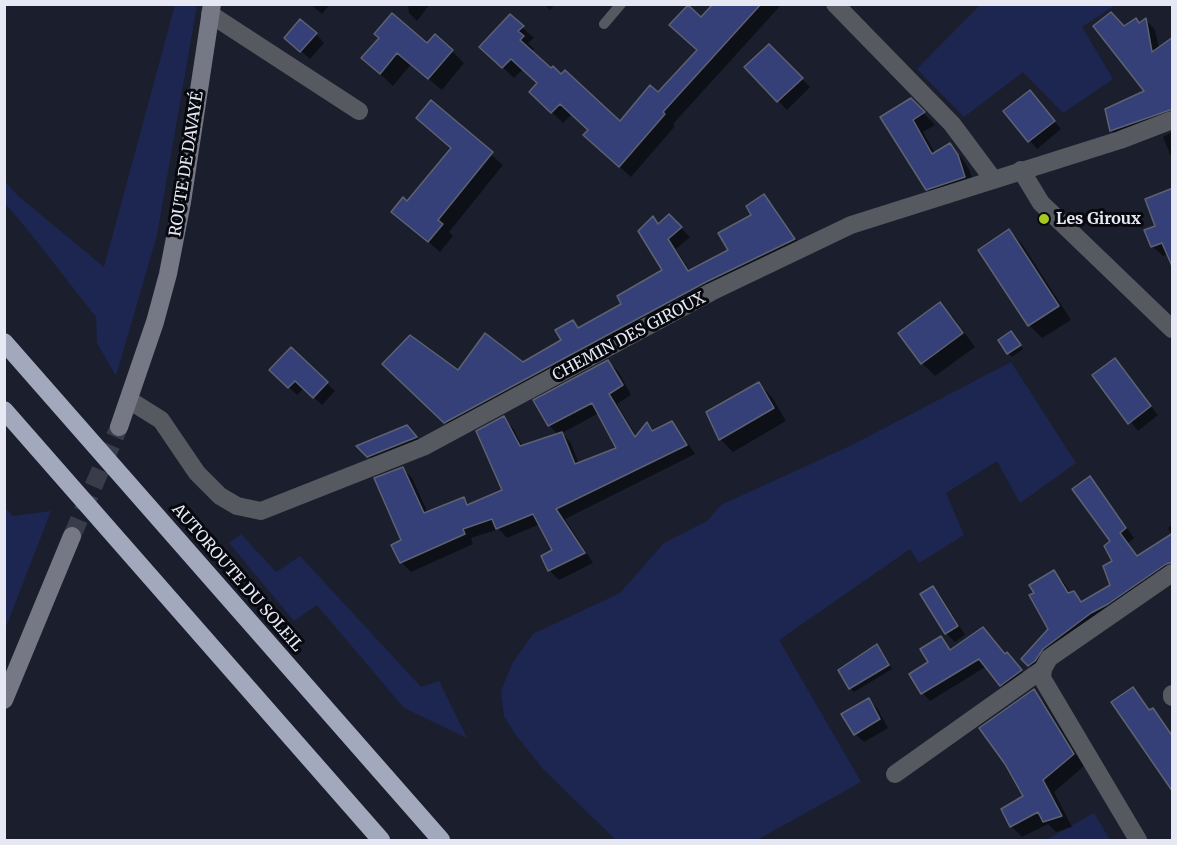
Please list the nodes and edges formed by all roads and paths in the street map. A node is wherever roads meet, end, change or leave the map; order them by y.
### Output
1 (621, 4) edge
2 (835, 4) edge
3 (211, 9) edge
4 (604, 24) dead end
5 (359, 111) dead end
6 (1173, 120) edge
7 (1021, 170) junction
8 (993, 179) junction
9 (1173, 329) edge
10 (4, 342) edge
11 (129, 400) junction
12 (4, 410) edge
13 (119, 427) tunnel mouth
14 (72, 536) tunnel mouth
15 (1173, 573) edge
16 (1042, 669) junction
17 (4, 700) edge
18 (895, 774) dead end
19 (381, 840) edge
20 (441, 840) edge
21 (1138, 840) edge

1 - 4 lane
2 - 8 street
3 - 5 street
3 - 11 street, ROUTE DE DAVAYÉ
6 - 7 street, CHEMIN DES GIROUX
7 - 8 street, CHEMIN DES GIROUX
7 - 9 street
8 - 11 street, CHEMIN DES GIROUX
10 - 20 highway, AUTOROUTE DU SOLEIL
11 - 13 street, ROUTE DE DAVAYÉ
12 - 19 highway
14 - 17 street
15 - 16 street
16 - 18 street
16 - 21 street

